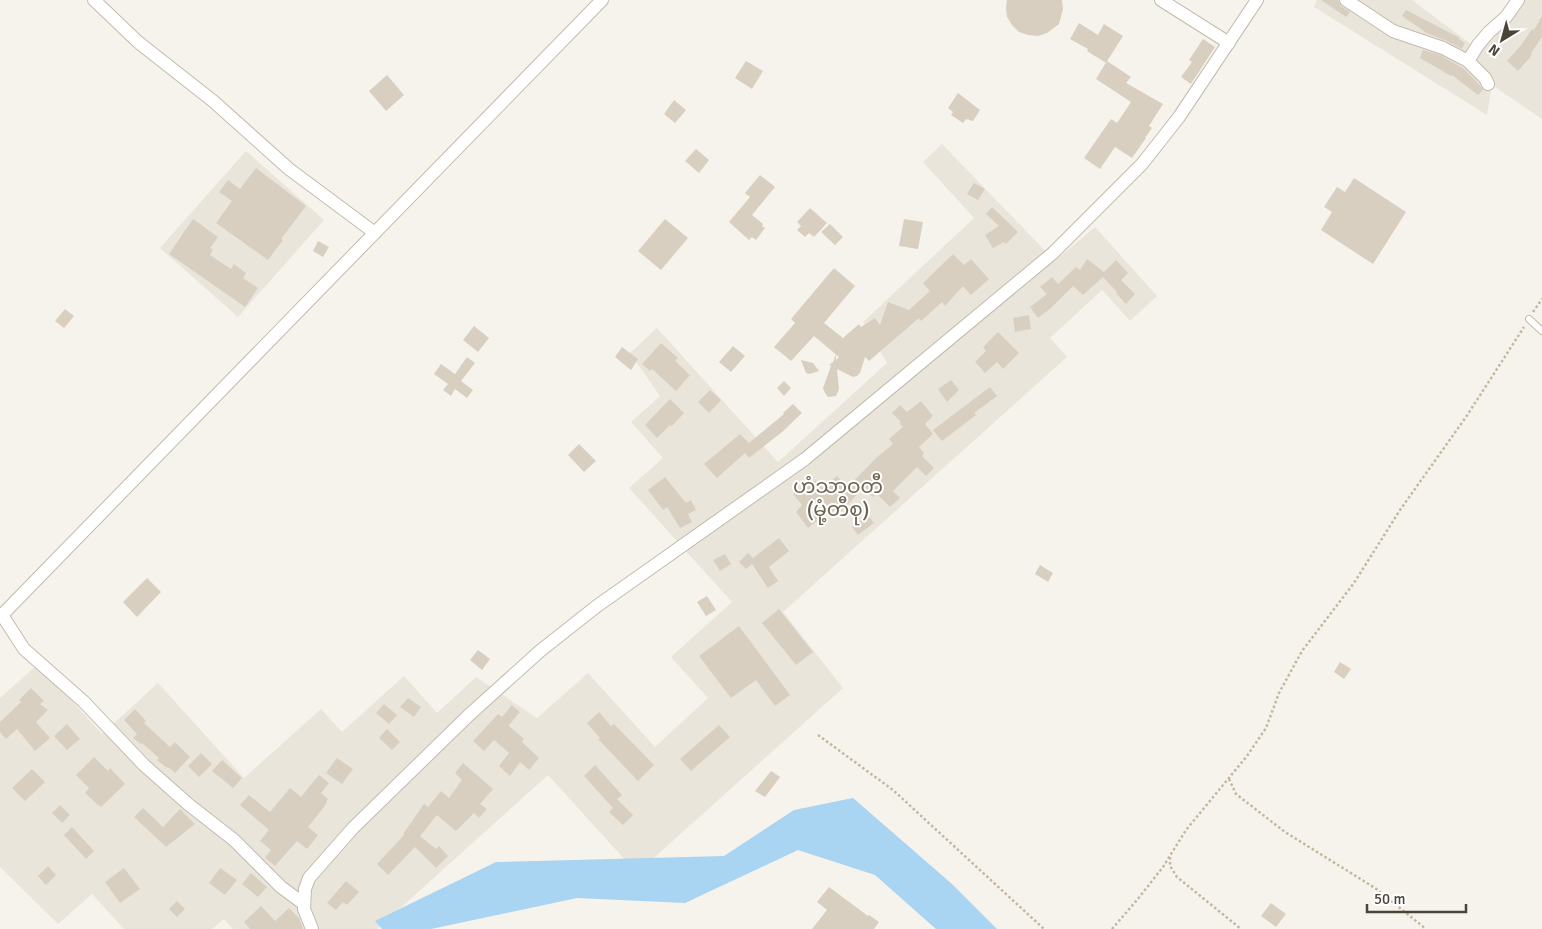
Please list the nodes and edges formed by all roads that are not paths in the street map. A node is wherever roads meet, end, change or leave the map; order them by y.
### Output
1 (94, 0) edge
2 (602, 0) edge
3 (1161, 0) edge
4 (1257, 0) edge
5 (1346, 0) edge
6 (1518, 0) edge
7 (1229, 43) junction
8 (1468, 61) junction
9 (1488, 84) dead end
10 (375, 233) junction
11 (1529, 319) road end
12 (1542, 332) edge
13 (1, 616) edge
14 (304, 904) junction
15 (312, 929) edge

1 - 10 street
2 - 10 street
3 - 7 street
4 - 7 street
5 - 8 street
6 - 8 street
7 - 14 street
8 - 9 street
10 - 13 street
11 - 12 lane
13 - 14 street
14 - 15 street

